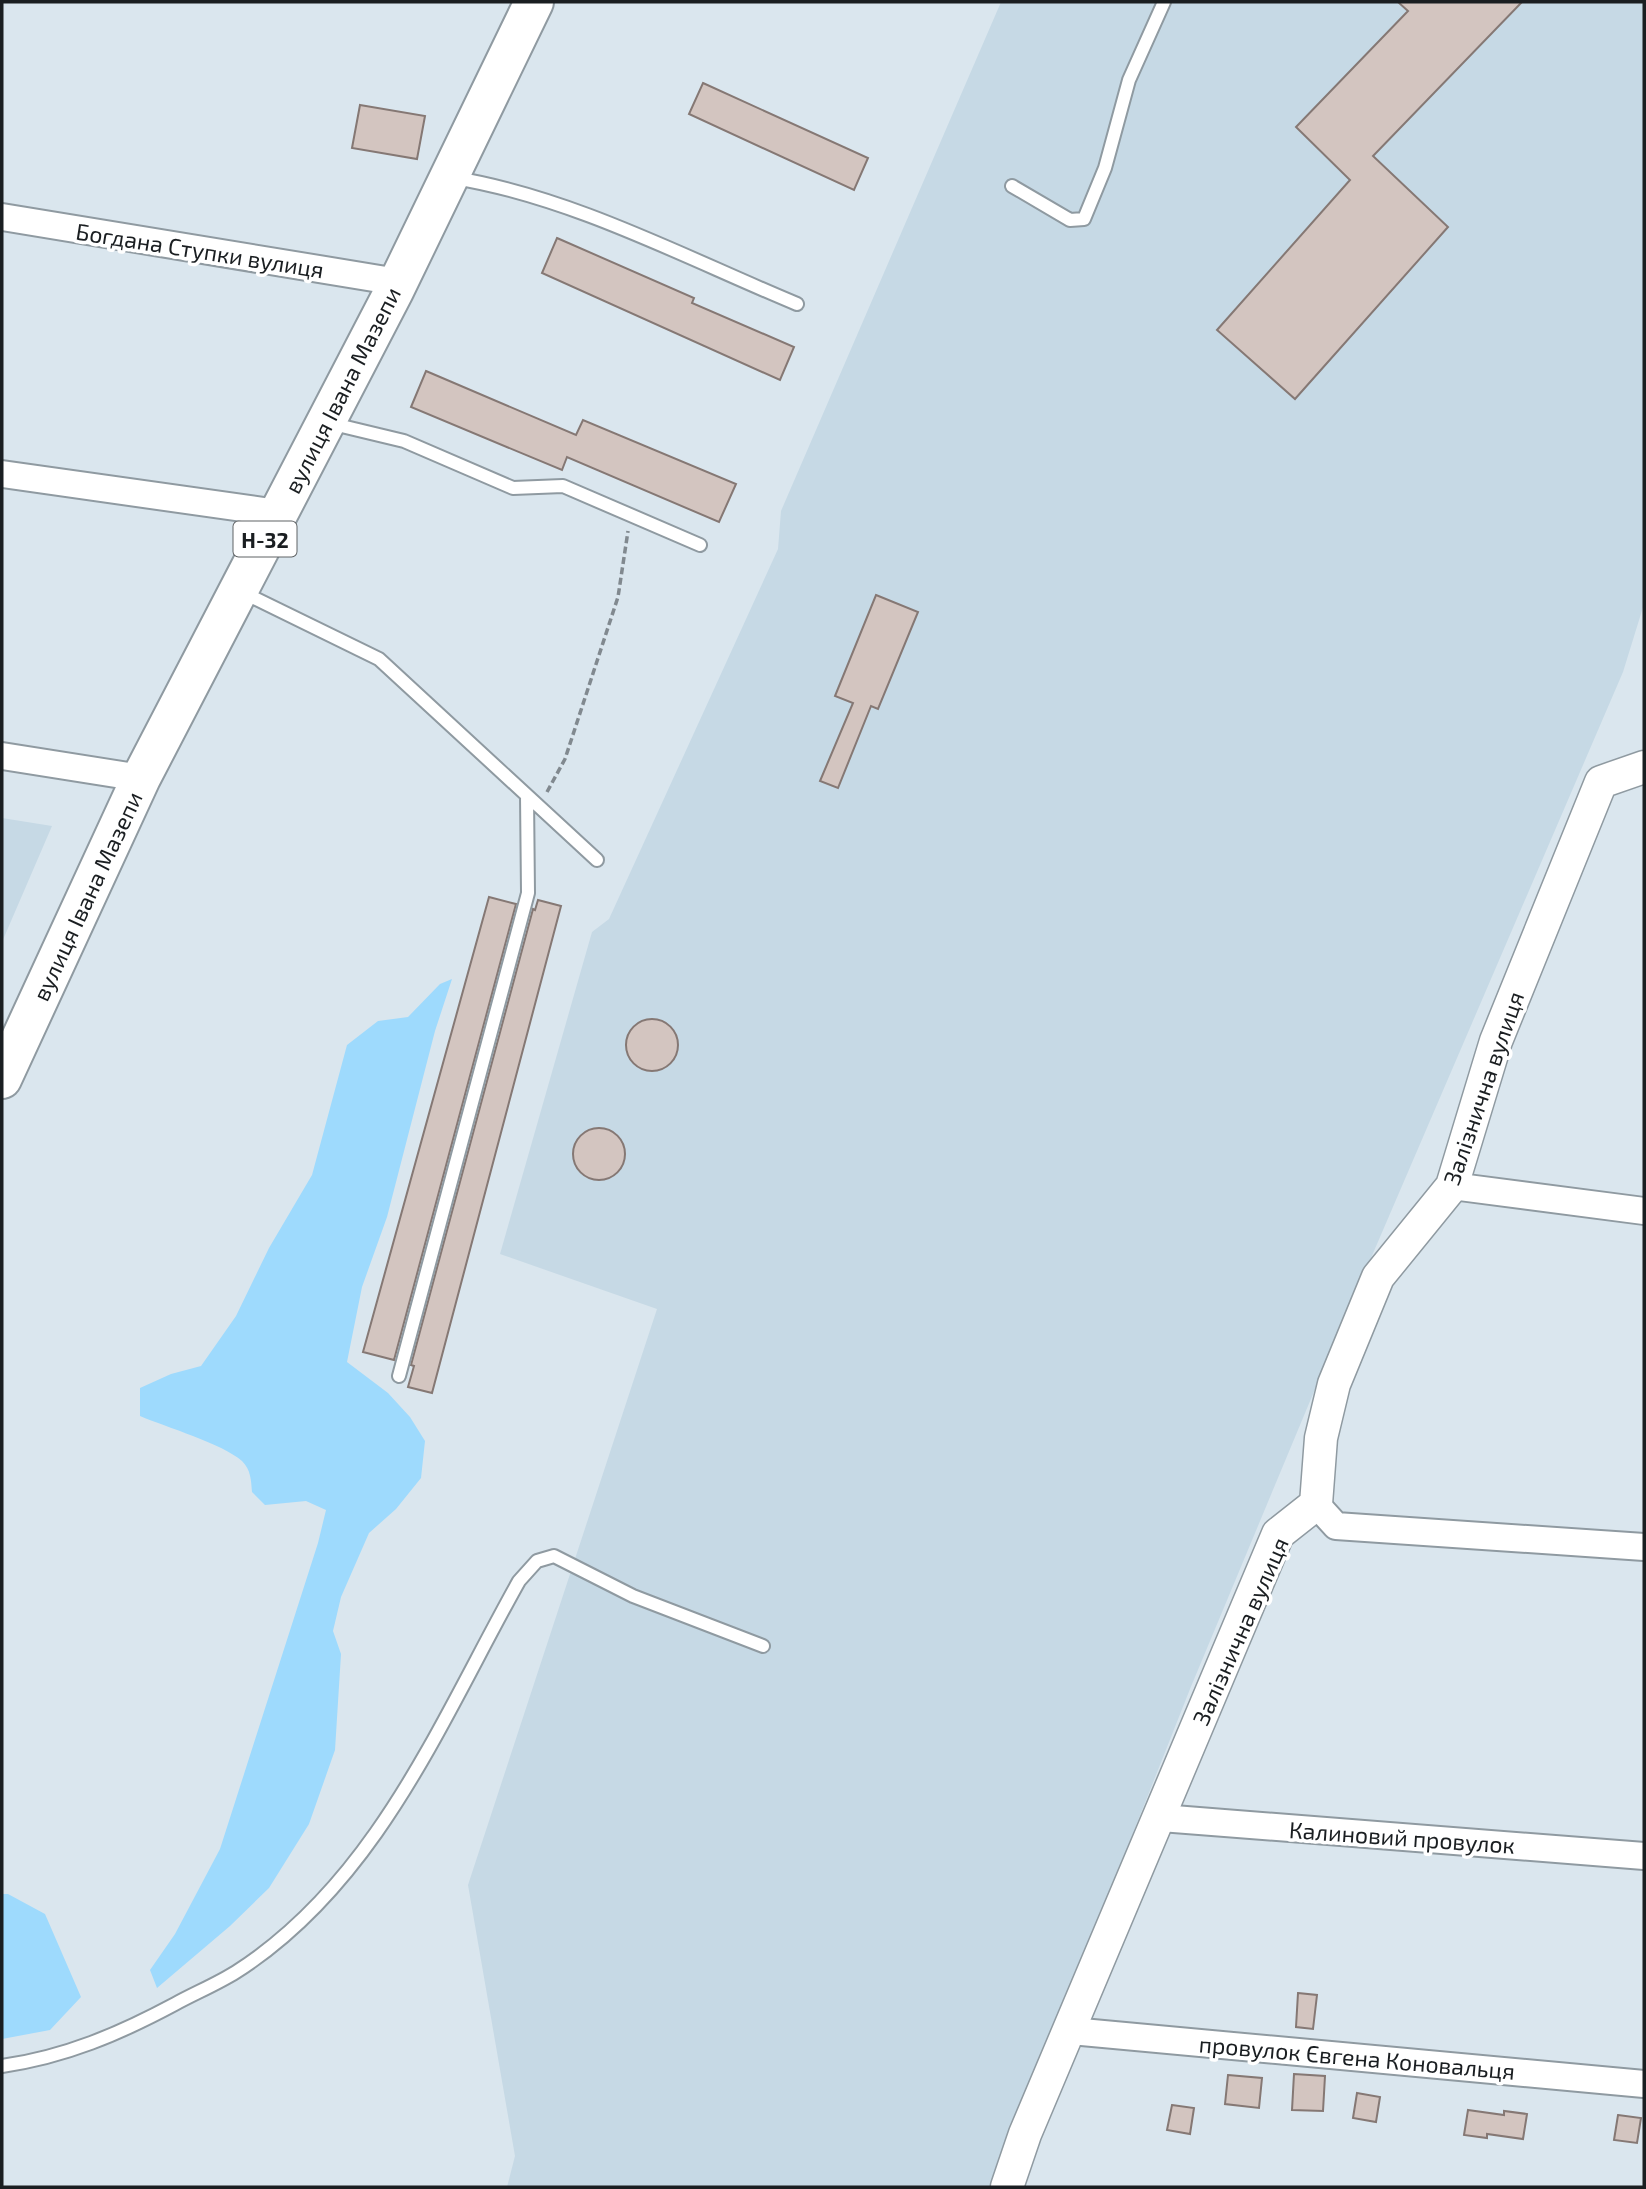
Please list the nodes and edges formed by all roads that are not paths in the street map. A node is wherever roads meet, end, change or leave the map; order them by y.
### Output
1 (534, 2) edge
2 (1164, 2) edge
3 (452, 177) junction
4 (1012, 186) dead end
5 (2, 217) edge
6 (398, 282) junction
7 (797, 304) dead end
8 (326, 423) junction
9 (2, 474) edge
10 (278, 513) junction
11 (700, 545) dead end
12 (238, 591) junction
13 (2, 756) edge
14 (1644, 767) edge
15 (141, 778) junction
16 (527, 796) junction
17 (597, 860) dead end
18 (2, 1079) edge
19 (1452, 1186) junction
20 (1644, 1211) edge
21 (399, 1376) dead end
22 (1316, 1504) junction
23 (1644, 1546) edge
24 (763, 1646) dead end
25 (1161, 1818) junction
26 (1644, 1856) edge
27 (1071, 2031) junction
28 (2, 2066) edge
29 (1644, 2084) edge
30 (1007, 2187) edge

1 - 3 main road, вулиця Івана Мазепи / Н-32
2 - 4 lane
3 - 6 main road, вулиця Івана Мазепи / Н-32
3 - 7 lane
5 - 6 street, Богдана Ступки вулиця
6 - 8 main road, вулиця Івана Мазепи / Н-32
8 - 10 main road, вулиця Івана Мазепи / Н-32
8 - 11 lane
9 - 10 street
10 - 12 main road, вулиця Івана Мазепи / Н-32
12 - 15 main road, вулиця Івана Мазепи / Н-32
12 - 16 lane
13 - 15 street
14 - 19 street, Залізнична вулиця
15 - 18 main road, вулиця Івана Мазепи / Н-32
16 - 17 lane
16 - 21 lane
19 - 20 street
19 - 22 street, Залізнична вулиця
22 - 23 street
22 - 25 street, Залізнична вулиця
24 - 28 lane
25 - 26 street, Калиновий провулок
25 - 27 street, Залізнична вулиця
27 - 29 street, провулок Євгена Коновальця
27 - 30 street, Залізнична вулиця

